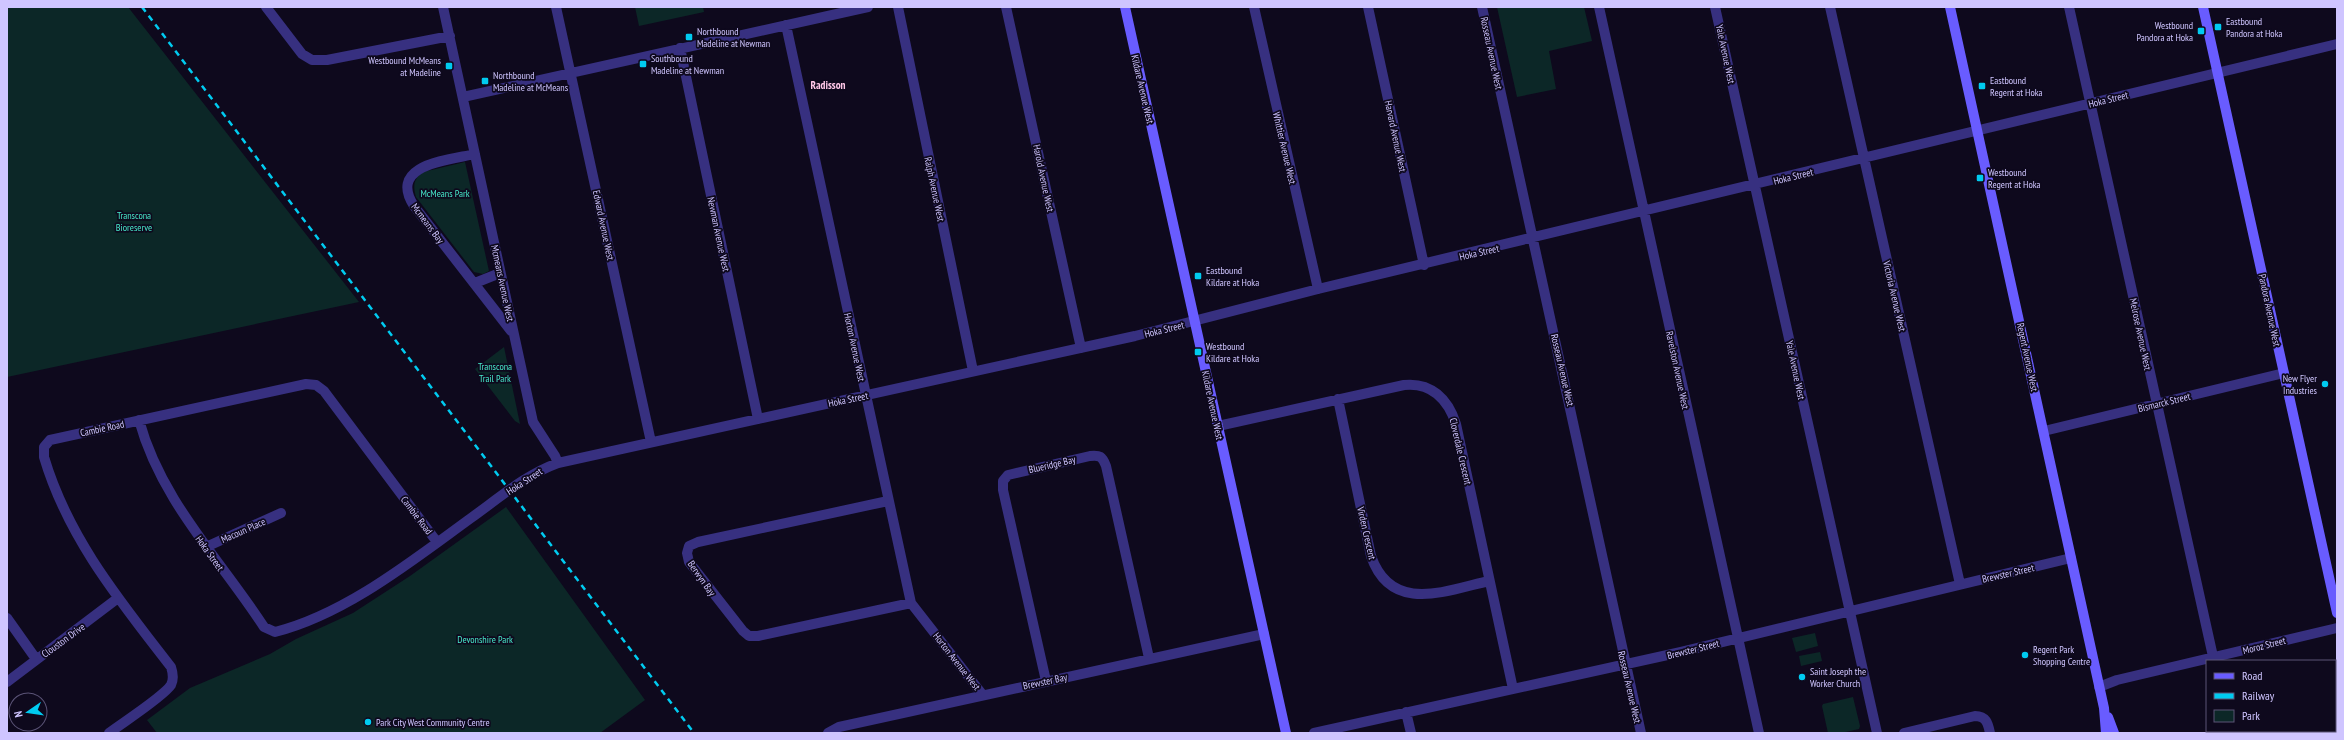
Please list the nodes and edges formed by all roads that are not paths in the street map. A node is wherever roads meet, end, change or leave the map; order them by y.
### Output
1 (266, 7) edge
2 (443, 7) edge
3 (556, 7) edge
4 (868, 7) edge
5 (898, 7) edge
6 (1006, 7) edge
7 (1125, 7) edge
8 (1254, 7) edge
9 (1368, 7) edge
10 (1482, 7) edge
11 (1599, 7) edge
12 (1715, 7) edge
13 (1830, 7) edge
14 (1950, 7) edge
15 (2069, 7) edge
16 (2203, 7) edge
17 (786, 26) junction
18 (450, 36) junction
19 (2337, 44) edge
20 (680, 48) junction
21 (571, 72) junction
22 (2218, 72) junction
23 (463, 96) junction
24 (2091, 104) junction
25 (1978, 132) junction
26 (475, 154) junction
27 (1864, 159) junction
28 (1755, 185) junction
29 (1644, 212) junction
30 (1533, 239) junction
31 (1424, 265) junction
32 (500, 273) junction
33 (474, 283) junction
34 (1318, 289) junction
35 (1195, 321) junction
36 (514, 334) junction
37 (1081, 348) junction
38 (973, 372) junction
39 (2284, 373) junction
40 (866, 395) junction
41 (1338, 399) junction
42 (2157, 404) junction
43 (758, 419) junction
44 (139, 420) junction
45 (1218, 426) junction
46 (2044, 431) junction
47 (651, 442) junction
48 (558, 464) junction
49 (888, 501) junction
50 (281, 513) dead end
51 (437, 542) junction
52 (206, 547) junction
53 (2071, 558) junction
54 (1489, 581) junction
55 (1960, 584) junction
56 (118, 598) junction
57 (911, 603) junction
58 (1849, 611) junction
59 (2337, 613) edge
60 (7, 618) edge
61 (2337, 628) edge
62 (1264, 634) junction
63 (1737, 638) junction
64 (1149, 658) junction
65 (36, 659) junction
66 (2213, 659) edge
67 (2206, 661) edge
68 (1626, 664) junction
69 (1046, 681) junction
70 (7, 682) edge
71 (2099, 686) junction
72 (1512, 689) junction
73 (982, 694) junction
74 (2104, 708) junction
75 (1406, 712) junction
76 (109, 733) edge
77 (828, 733) edge
78 (1286, 733) edge
79 (1314, 733) edge
80 (1411, 733) edge
81 (1641, 733) edge
82 (1759, 733) edge
83 (1877, 733) edge
84 (1904, 733) edge
85 (1990, 733) edge
86 (2106, 733) edge
87 (2114, 733) edge

1 - 18 street
2 - 18 street
3 - 21 street, Edward Avenue West
4 - 17 street
5 - 38 street, Ralph Avenue West
6 - 37 street, Harold Avenue West
7 - 35 street, Kildare Avenue West
8 - 34 street, Whittier Avenue West
9 - 31 street, Harvard Avenue West
10 - 30 street, Rosseau Avenue West
11 - 29 street, Ravelston Avenue West
12 - 28 street, Yale Avenue West
13 - 27 street, Victoria Avenue West
14 - 25 street, Regent Avenue West
15 - 24 street, Melrose Avenue West
16 - 22 street, Pandora Avenue West
17 - 20 street
17 - 40 street, Horton Avenue West
18 - 23 street
19 - 22 street, Hoka Street
20 - 21 street
20 - 43 street, Newman Avenue West
21 - 23 street
21 - 47 street, Edward Avenue West
22 - 24 street, Hoka Street
22 - 39 street, Pandora Avenue West
23 - 26 street, Mcmeans Avenue West
24 - 25 street, Hoka Street
24 - 42 street, Melrose Avenue West
25 - 27 street, Hoka Street
25 - 46 street, Regent Avenue West
26 - 32 street, Mcmeans Avenue West
26 - 33 street, Mcmeans Bay
27 - 28 street, Hoka Street
27 - 55 street, Victoria Avenue West
28 - 29 street, Hoka Street
28 - 58 street, Yale Avenue West
29 - 30 street, Hoka Street
29 - 63 street, Ravelston Avenue West
30 - 31 street, Hoka Street
30 - 68 street, Rosseau Avenue West
31 - 34 street, Hoka Street
32 - 33 street
32 - 36 street, Mcmeans Avenue West
33 - 36 street, Mcmeans Bay
34 - 35 street, Hoka Street
35 - 37 street, Hoka Street
35 - 45 street, Kildare Avenue West
36 - 48 street, Mcmeans Avenue West
37 - 38 street, Hoka Street
38 - 40 street, Hoka Street
39 - 42 street, Bismarck Street
39 - 59 street, Pandora Avenue West
40 - 43 street, Hoka Street
40 - 49 street, Horton Avenue West
41 - 45 street, Cloverdale Crescent
41 - 54 street, Virden Crescent
41 - 54 street, Cloverdale Crescent
42 - 46 street, Bismarck Street
42 - 66 street, Melrose Avenue West
43 - 47 street, Hoka Street
44 - 51 street, Cambie Road
44 - 52 street, Hoka Street
44 - 56 street, Cambie Road
45 - 62 street, Kildare Avenue West
46 - 53 street, Regent Avenue West
47 - 48 street, Hoka Street
48 - 51 street, Hoka Street
49 - 57 street, Horton Avenue West
49 - 57 street, Berwyn Bay
50 - 52 street, Macoun Place
51 - 52 street, Hoka Street
53 - 55 street, Brewster Street
53 - 71 street, Regent Avenue West
54 - 72 street, Cloverdale Crescent
55 - 58 street, Brewster Street
56 - 65 street, Clouston Drive
56 - 76 street, Cambie Road
57 - 73 street, Horton Avenue West
58 - 63 street, Brewster Street
58 - 83 street, Yale Avenue West
60 - 65 street
61 - 66 street, Moroz Street
62 - 64 street, Brewster Bay
62 - 78 street, Kildare Avenue West
63 - 68 street, Brewster Street
63 - 82 street, Ravelston Avenue West
64 - 69 street, Brewster Bay
64 - 69 street, Blueridge Bay
65 - 70 street, Clouston Drive
67 - 71 street, Moroz Street
68 - 72 street, Brewster Street
68 - 81 street, Rosseau Avenue West
69 - 73 street, Brewster Bay
71 - 74 street, Regent Avenue West
72 - 75 street, Brewster Street
73 - 77 street, Brewster Bay
74 - 86 street, Regent Avenue West
74 - 87 street, Regent Avenue West
75 - 79 street, Brewster Street
75 - 80 street
84 - 85 street

